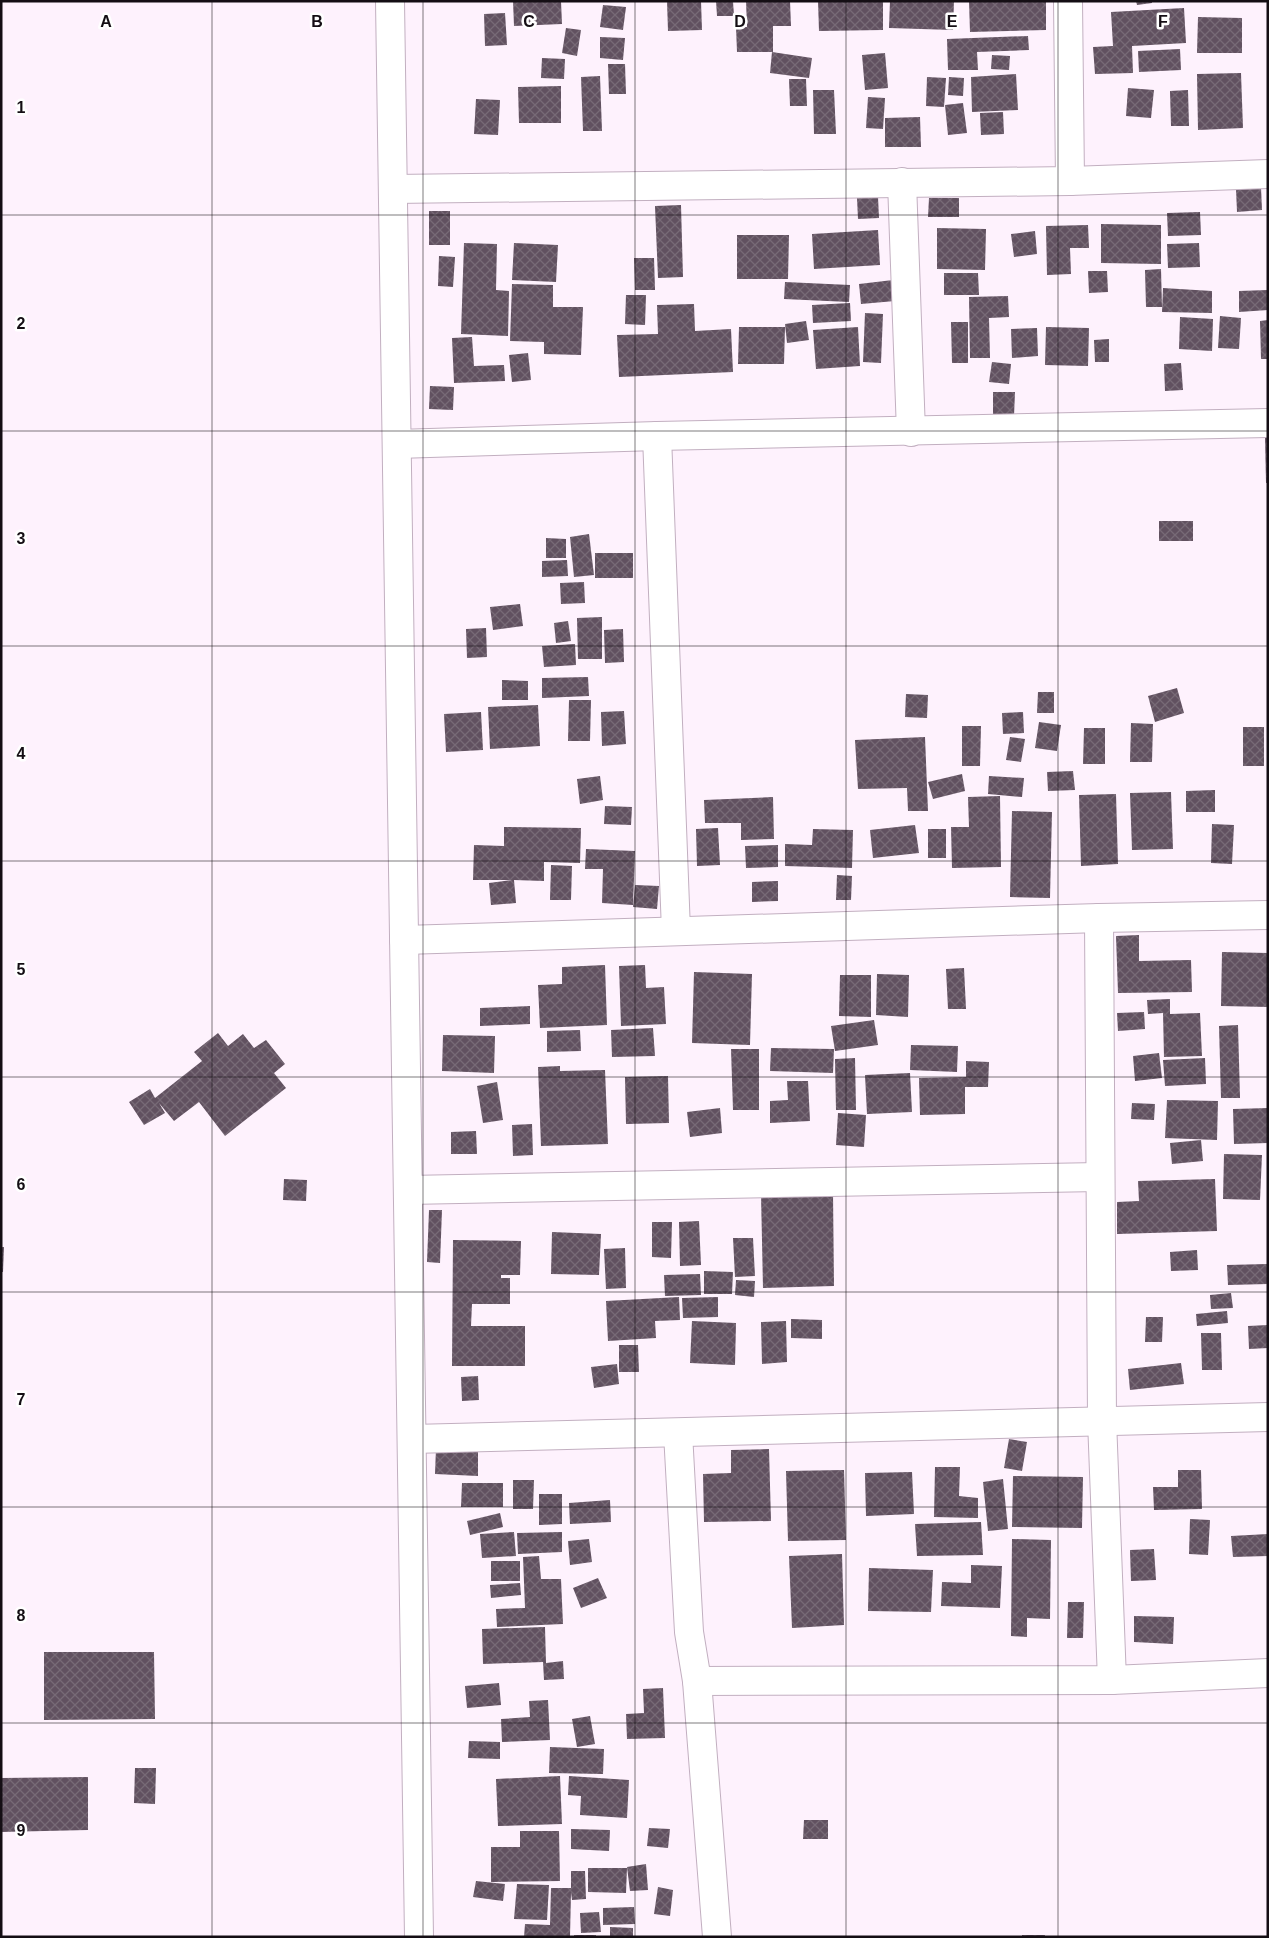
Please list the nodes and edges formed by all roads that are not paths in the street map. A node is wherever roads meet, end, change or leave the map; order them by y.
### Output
1 (390, 1) edge
2 (1068, 1) edge
3 (1268, 174) edge
4 (1070, 181) junction
5 (902, 182) junction
6 (393, 188) junction
7 (1268, 423) edge
8 (911, 432) junction
9 (657, 436) junction
10 (397, 444) junction
11 (1268, 915) edge
12 (1099, 918) junction
13 (676, 931) junction
14 (404, 940) junction
15 (1099, 1177) junction
16 (408, 1190) junction
17 (1268, 1417) edge
18 (1102, 1420) junction
19 (678, 1433) junction
20 (412, 1439) junction
21 (1268, 1673) edge
22 (1112, 1680) junction
23 (697, 1682) junction
24 (419, 1937) edge
25 (717, 1937) edge

1 - 6 street
2 - 4 street
3 - 4 street
4 - 5 street
5 - 6 street
5 - 8 street
6 - 10 street
7 - 8 street
8 - 9 street
9 - 10 street
9 - 13 street
10 - 14 street
11 - 12 street
12 - 13 street
12 - 15 street
13 - 14 street
14 - 16 street
15 - 16 street
15 - 18 street
16 - 20 street
17 - 18 street
18 - 19 street
18 - 22 street
19 - 20 street
19 - 23 street
20 - 24 street
21 - 22 street
22 - 23 street
23 - 25 street

